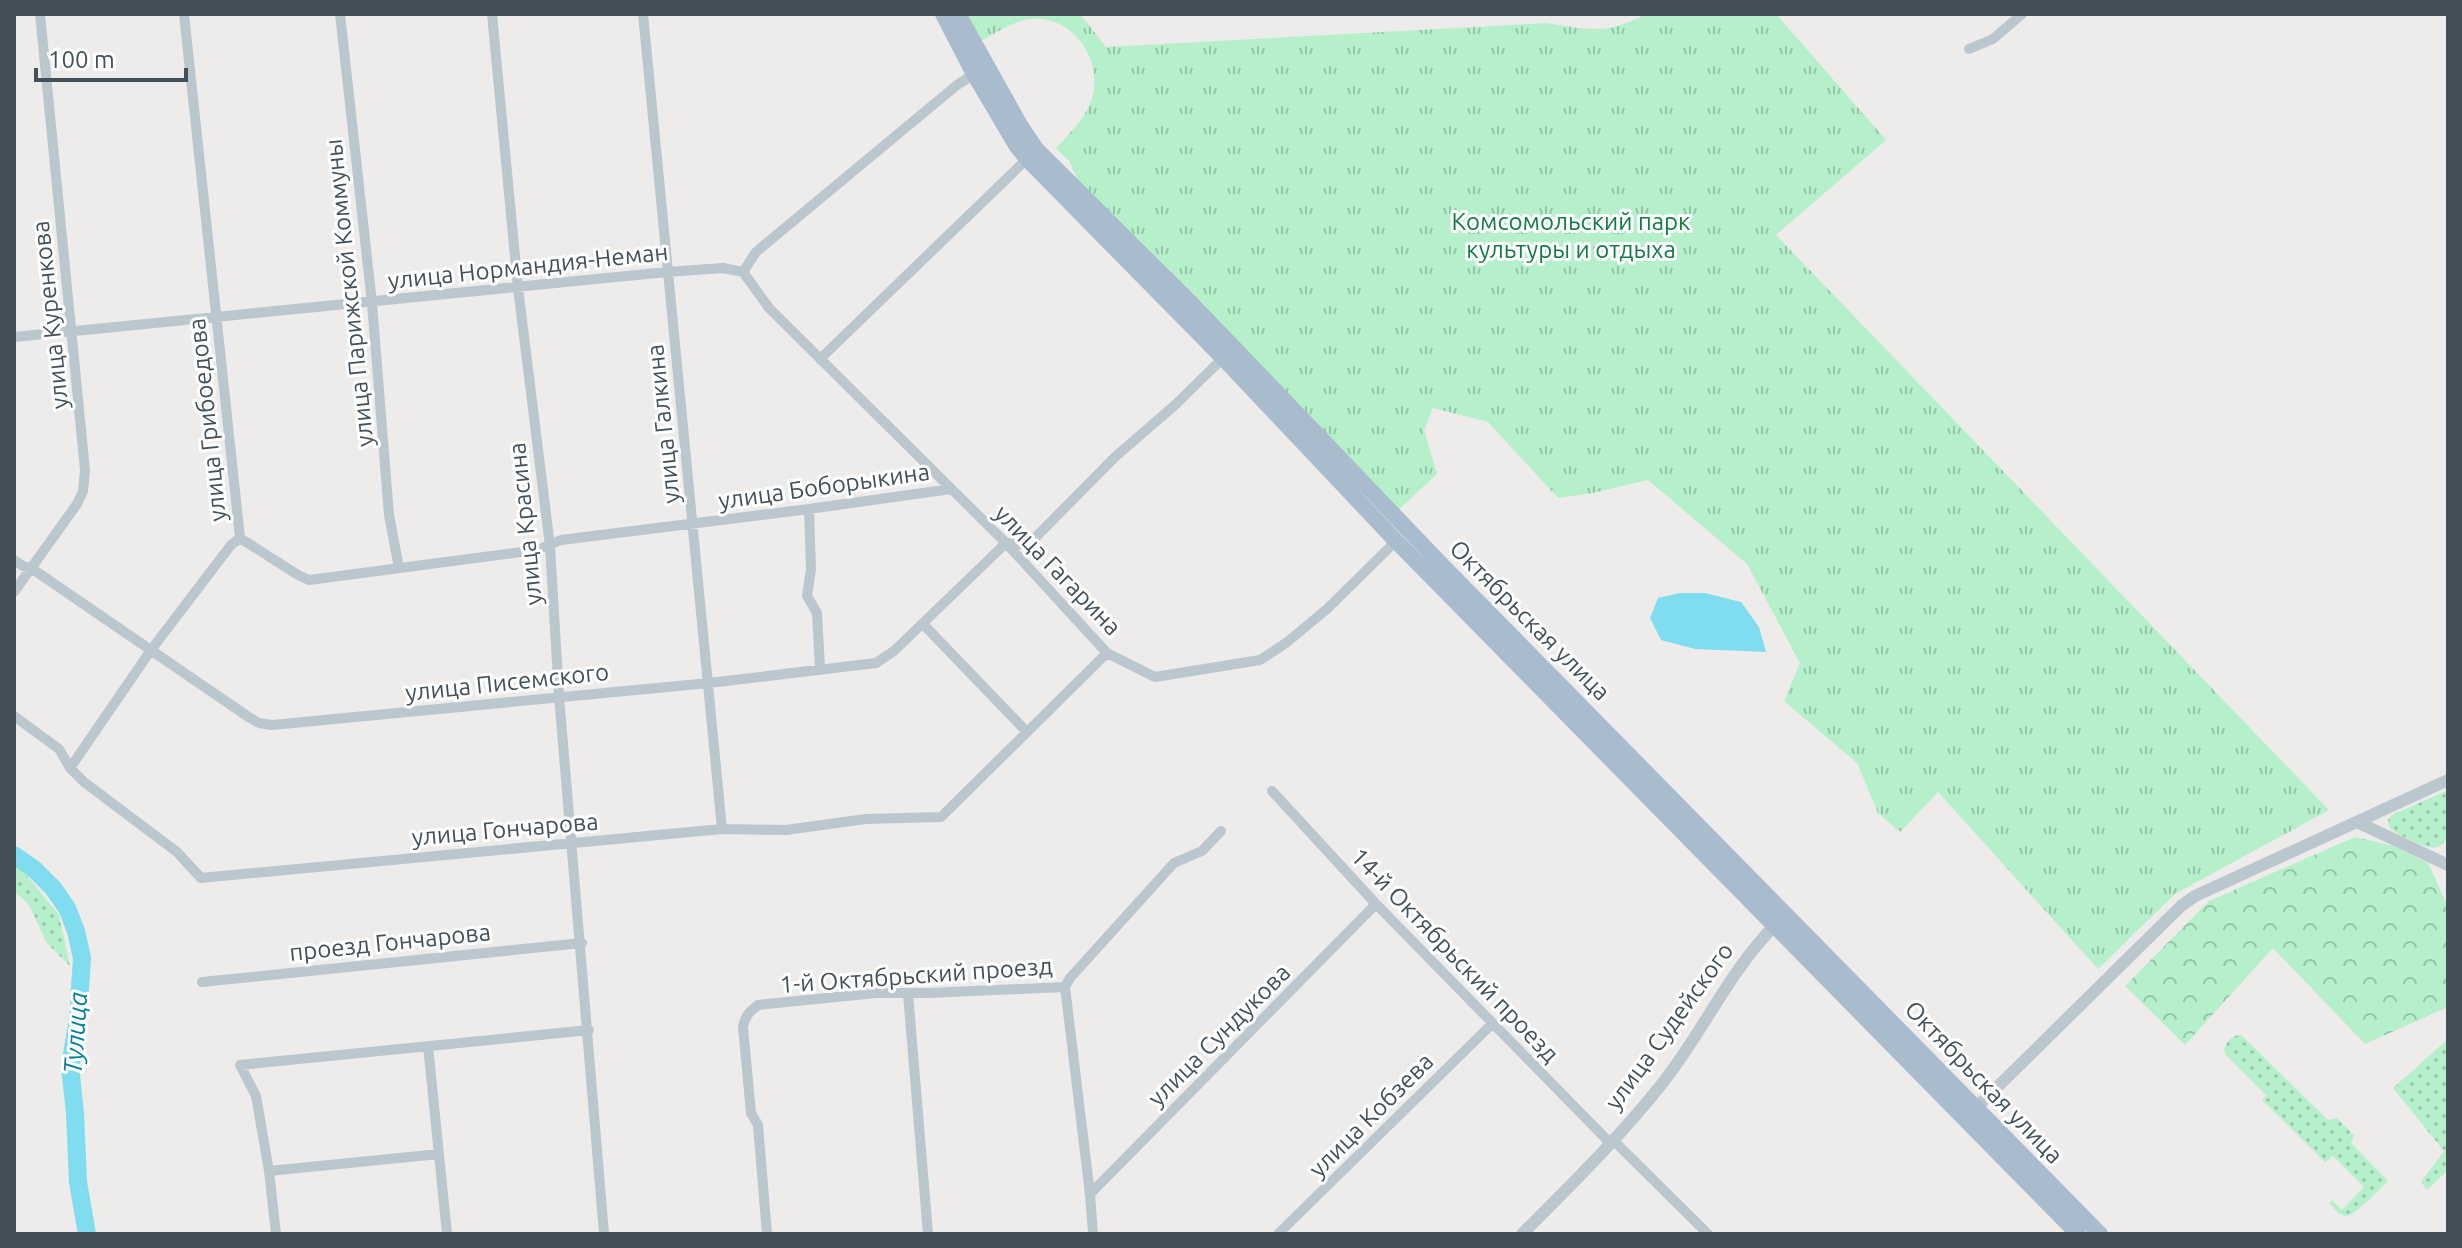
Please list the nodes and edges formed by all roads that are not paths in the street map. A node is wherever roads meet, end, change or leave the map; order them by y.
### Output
1 (40, 14) edge
2 (184, 14) edge
3 (340, 14) edge
4 (492, 14) edge
5 (643, 14) edge
6 (943, 14) edge
7 (958, 14) edge
8 (2022, 14) edge
9 (1969, 49) dead end
10 (974, 74) junction
11 (1031, 154) junction
12 (667, 272) junction
13 (743, 272) junction
14 (518, 288) junction
15 (372, 303) junction
16 (217, 317) junction
17 (71, 331) junction
18 (14, 337) edge
19 (1223, 358) junction
20 (820, 359) junction
21 (951, 489) junction
22 (809, 509) junction
23 (693, 524) junction
24 (240, 538) junction
25 (1396, 541) junction
26 (1006, 543) junction
27 (550, 546) junction
28 (14, 560) edge
29 (31, 568) junction
30 (399, 568) junction
31 (14, 592) edge
32 (923, 624) junction
33 (151, 650) junction
34 (1107, 653) junction
35 (820, 668) junction
36 (709, 683) junction
37 (559, 696) junction
38 (14, 716) edge
39 (1026, 731) junction
40 (70, 768) junction
41 (2448, 780) edge
42 (1272, 791) dead end
43 (2357, 822) junction
44 (722, 829) junction
45 (1221, 831) dead end
46 (573, 843) junction
47 (2446, 859) edge
48 (1376, 904) junction
49 (1780, 919) junction
50 (582, 943) junction
51 (202, 982) dead end
52 (1065, 987) junction
53 (908, 994) junction
54 (1492, 1024) junction
55 (589, 1030) junction
56 (428, 1046) junction
57 (1970, 1114) junction
58 (1613, 1143) junction
59 (439, 1154) junction
60 (269, 1171) junction
61 (1090, 1194) junction
62 (276, 1234) edge
63 (447, 1234) edge
64 (604, 1234) edge
65 (767, 1234) edge
66 (928, 1234) edge
67 (1093, 1234) edge
68 (1278, 1234) edge
69 (1522, 1234) edge
70 (1708, 1234) edge
71 (2078, 1234) edge
72 (2100, 1234) edge

1 - 17 street, улица Куренкова
2 - 16 street, улица Грибоедова
3 - 15 street, улица Парижской Коммуны
4 - 14 street, улица Красина
5 - 12 street, улица Галкина
6 - 10 main road, Октябрьская улица
7 - 11 main road, Октябрьская улица
8 - 9 street
10 - 11 main road, Октябрьская улица
10 - 13 street
11 - 19 main road, Октябрьская улица
11 - 20 street
11 - 49 main road, Октябрьская улица
12 - 13 street, улица Нормандия-Неман
12 - 14 street, улица Нормандия-Неман
12 - 23 street, улица Галкина
13 - 20 street, улица Гагарина
14 - 15 street, улица Нормандия-Неман
14 - 27 street, улица Красина
15 - 16 street, улица Нормандия-Неман
15 - 30 street, улица Парижской Коммуны
16 - 17 street, улица Нормандия-Неман
16 - 24 street, улица Грибоедова
17 - 18 street, улица Нормандия-Неман
17 - 29 street, улица Куренкова
19 - 25 main road, Октябрьская улица
19 - 26 street
20 - 21 street, улица Гагарина
21 - 22 street, улица Боборыкина
21 - 26 street, улица Гагарина
22 - 23 street, улица Боборыкина
22 - 35 street
23 - 27 street, улица Боборыкина
23 - 36 street, улица Галкина
24 - 30 street, улица Боборыкина
24 - 33 street, улица Грибоедова
25 - 34 street, улица Гагарина
25 - 49 main road, Октябрьская улица
26 - 32 street, улица Писемского
26 - 34 street, улица Гагарина
27 - 30 street, улица Боборыкина
27 - 37 street, улица Красина
28 - 29 street, улица Писемского
29 - 31 street, улица Куренкова
29 - 33 street, улица Писемского
32 - 35 street, улица Писемского
32 - 39 street
33 - 37 street, улица Писемского
33 - 40 street, улица Грибоедова
34 - 39 street, улица Гончарова
35 - 36 street, улица Писемского
36 - 37 street, улица Писемского
36 - 44 street, улица Галкина
37 - 46 street, улица Красина
38 - 40 street, улица Гончарова
39 - 44 street, улица Гончарова
40 - 46 street, улица Гончарова
41 - 43 street
42 - 48 street, 14-й Октябрьский проезд
43 - 47 street
43 - 57 street
44 - 46 street, улица Гончарова
45 - 52 street, 1-й Октябрьский проезд
46 - 50 street, улица Красина
48 - 54 street, 14-й Октябрьский проезд
48 - 61 street, улица Сундукова
49 - 57 main road, Октябрьская улица
49 - 58 street, улица Судейского
50 - 51 street, проезд Гончарова
50 - 55 street, улица Красина
52 - 53 street, 1-й Октябрьский проезд
52 - 61 street
53 - 65 street, 1-й Октябрьский проезд
53 - 66 street
54 - 58 street, 14-й Октябрьский проезд
54 - 68 street, улица Кобзева
55 - 56 street
55 - 64 street, улица Красина
56 - 59 street
56 - 60 street
57 - 71 main road, Октябрьская улица
57 - 72 main road, Октябрьская улица
58 - 69 street, улица Судейского
58 - 70 street, 14-й Октябрьский проезд
59 - 60 street
59 - 63 street
60 - 62 street
61 - 67 street

